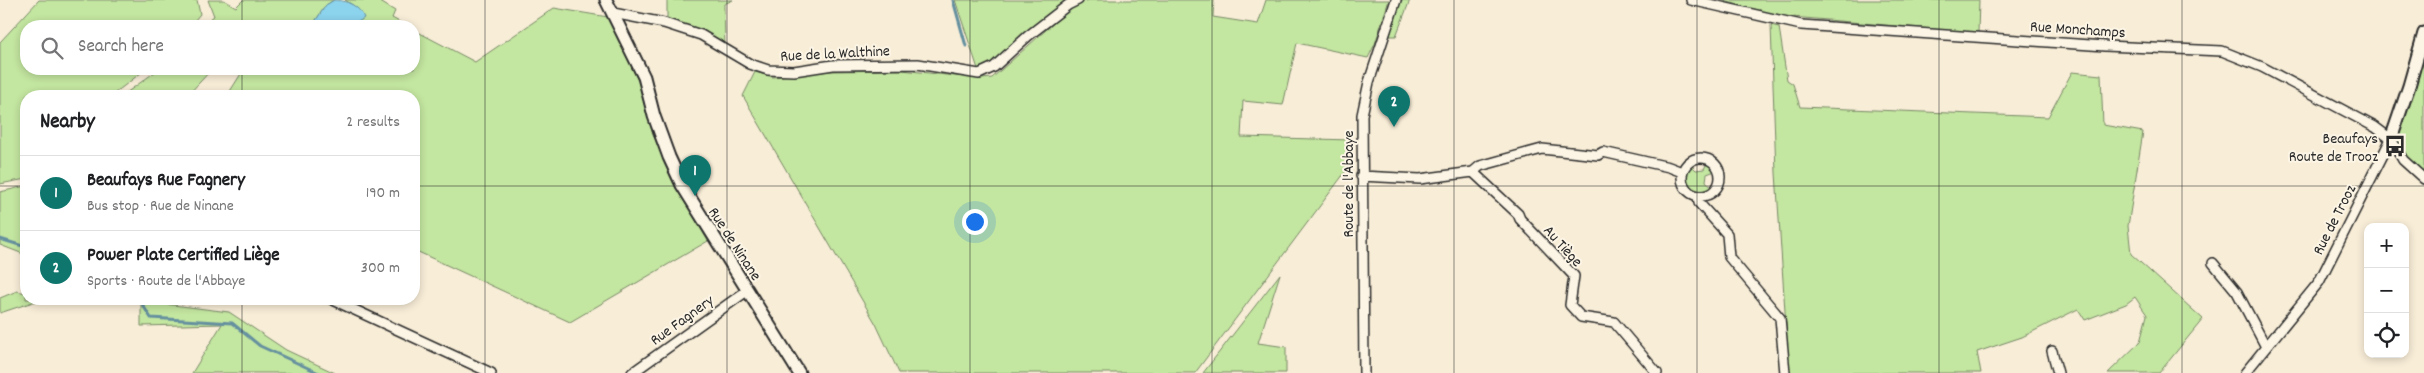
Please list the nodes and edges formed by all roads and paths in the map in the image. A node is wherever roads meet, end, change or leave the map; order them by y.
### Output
1 (606, 0) edge
2 (1078, 0) edge
3 (1396, 0) edge
4 (1691, 0) edge
5 (613, 13) junction
6 (2424, 33) edge
7 (2391, 139) junction
8 (1473, 172) junction
9 (1682, 172) junction
10 (1361, 176) junction
11 (2424, 179) edge
12 (1698, 196) junction
13 (2213, 263) dead end
14 (748, 290) junction
15 (344, 305) edge
16 (2266, 347) junction
17 (2052, 351) dead end
18 (491, 373) edge
19 (632, 373) edge
20 (799, 373) edge
21 (1364, 373) edge
22 (1657, 373) edge
23 (1785, 373) edge
24 (2058, 373) edge
25 (2245, 373) edge

1 - 5 street, Rue de Ninane
2 - 5 street, Rue de la Walthine
3 - 10 street, Route de l'Abbaye
4 - 7 street, Rue Monchamps
5 - 14 street, Rue de Ninane
6 - 7 street, Rue de Trooz
7 - 11 street, Rue Monchamps
7 - 16 street, Rue de Trooz
8 - 9 street
8 - 10 street
8 - 22 street, Au Tiège
9 - 12 street
9 - 12 street
10 - 21 street, Route de l'Abbaye
12 - 23 street
13 - 16 street
14 - 19 street, Rue Fagnery
14 - 20 street, Rue de Ninane
15 - 18 street
16 - 25 street, Rue de Trooz
17 - 24 street

